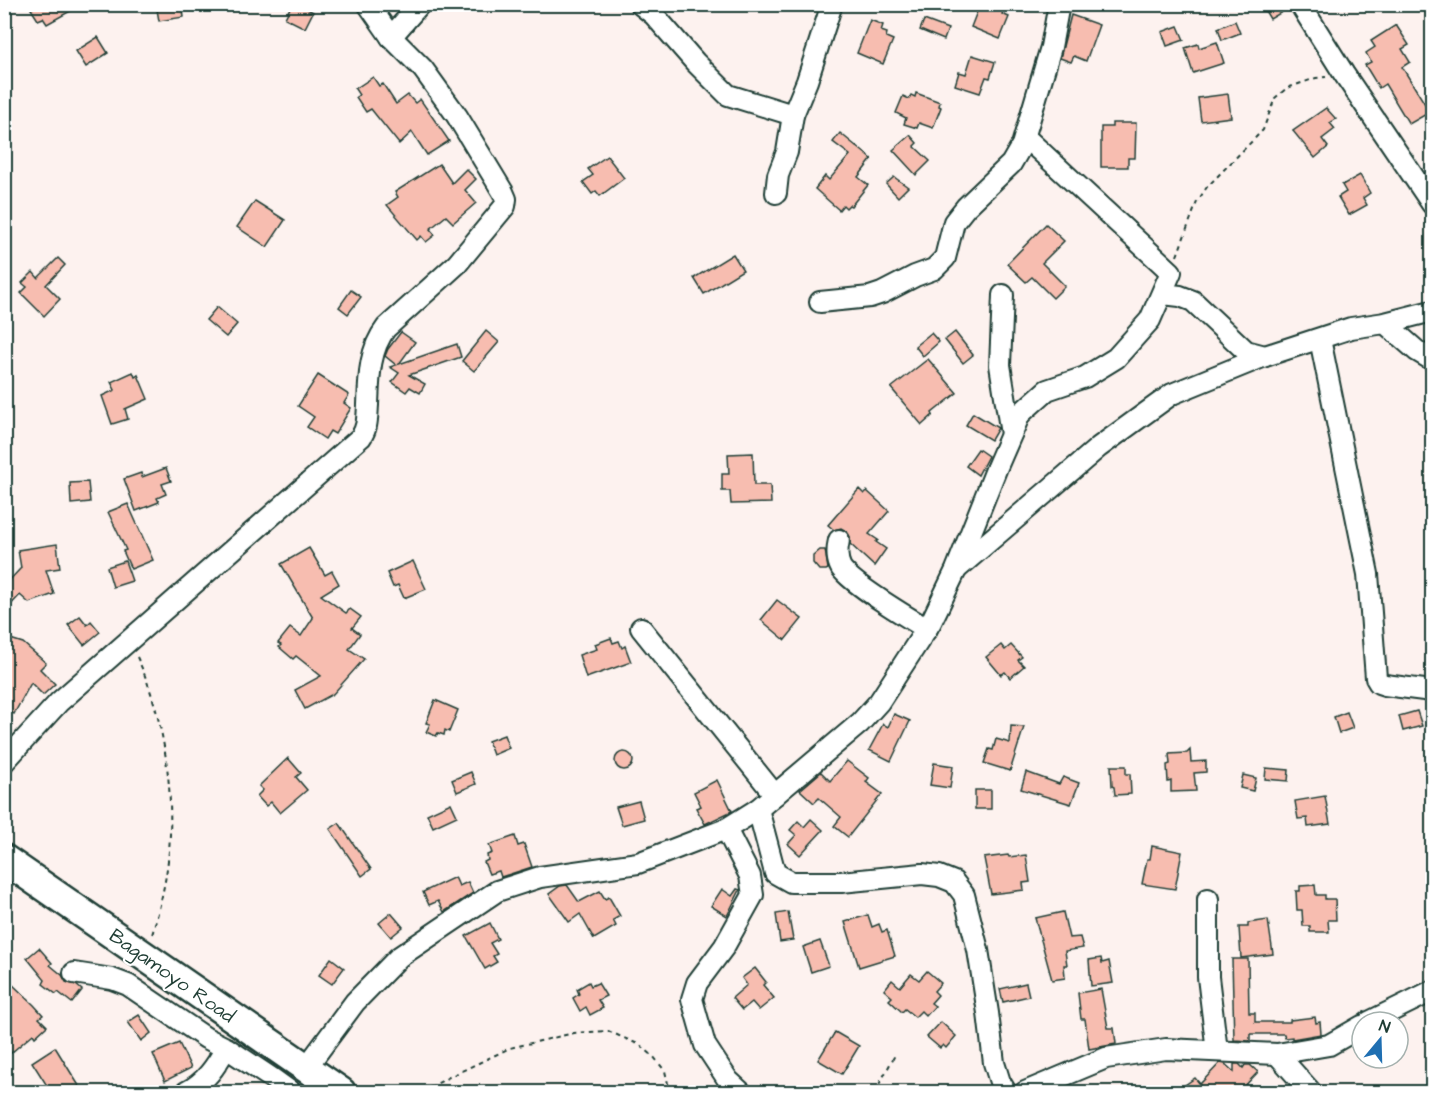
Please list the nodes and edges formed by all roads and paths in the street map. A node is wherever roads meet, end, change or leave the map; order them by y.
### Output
1 (368, 4) edge
2 (420, 4) edge
3 (640, 4) edge
4 (832, 4) edge
5 (1059, 4) edge
6 (1300, 4) edge
7 (392, 37) junction
8 (1344, 74) junction
9 (793, 115) junction
10 (1025, 137) junction
11 (776, 194) dead end
12 (1432, 204) edge
13 (1171, 273) junction
14 (1163, 294) junction
15 (1003, 295) dead end
16 (820, 302) dead end
17 (1432, 311) edge
18 (1385, 323) junction
19 (1320, 339) junction
20 (1265, 356) junction
21 (1432, 360) edge
22 (1011, 434) junction
23 (839, 540) dead end
24 (956, 570) junction
25 (641, 628) dead end
26 (927, 629) junction
27 (129, 639) junction
28 (1432, 691) edge
29 (4, 762) edge
30 (776, 795) junction
31 (758, 809) junction
32 (726, 829) junction
33 (4, 859) edge
34 (1208, 899) dead end
35 (146, 958) junction
36 (74, 974) dead end
37 (1432, 991) edge
38 (1393, 1010) edge
39 (1350, 1033) edge
40 (226, 1048) junction
41 (1217, 1052) junction
42 (1277, 1054) junction
43 (895, 1055) dead end
44 (306, 1068) junction
45 (186, 1092) edge
46 (291, 1092) edge
47 (341, 1092) edge
48 (422, 1092) edge
49 (670, 1092) edge
50 (741, 1092) edge
51 (875, 1092) edge
52 (1006, 1092) edge
53 (1025, 1092) edge
54 (1311, 1092) edge

1 - 7 street
2 - 7 street
3 - 9 street
4 - 9 street
5 - 10 street
6 - 8 street
7 - 27 street
8 - 12 street
8 - 13 path
9 - 11 street
10 - 13 street
10 - 16 street
13 - 14 street
14 - 20 street
14 - 22 street
15 - 22 street
17 - 18 street
18 - 19 street
18 - 21 street
19 - 20 street
19 - 28 street
20 - 24 street
22 - 24 street
23 - 26 street
24 - 26 street
25 - 30 street
26 - 30 street
27 - 29 street
27 - 35 path
30 - 31 street
31 - 32 street
31 - 52 street
32 - 44 street
32 - 50 street
33 - 35 highway, Bagamoyo Road
34 - 41 street
35 - 44 highway, Bagamoyo Road
36 - 40 street
37 - 38 street
39 - 42 street
40 - 45 street
40 - 46 street
41 - 42 street
41 - 53 street
42 - 54 street
43 - 51 path
44 - 47 highway, Bagamoyo Road
48 - 49 path

